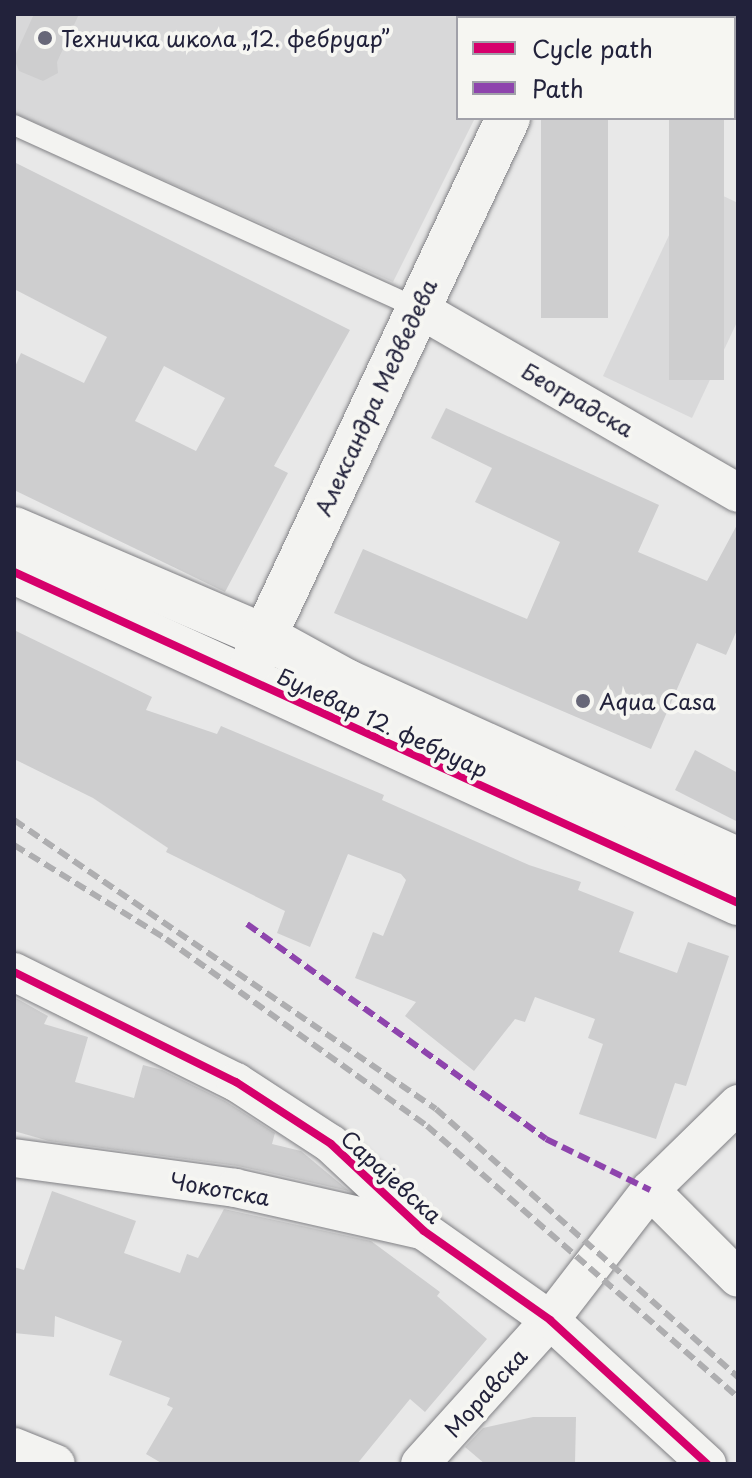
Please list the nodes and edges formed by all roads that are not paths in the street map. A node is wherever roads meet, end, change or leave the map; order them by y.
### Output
1 (507, 120) edge
2 (14, 125) edge
3 (416, 307) junction
4 (738, 493) edge
5 (14, 529) edge
6 (14, 572) edge
7 (264, 636) junction
8 (246, 678) junction
9 (738, 860) edge
10 (738, 903) edge
11 (14, 972) edge
12 (738, 1104) edge
13 (14, 1158) edge
14 (650, 1190) junction
15 (424, 1231) junction
16 (738, 1278) edge
17 (550, 1320) junction
18 (14, 1447) edge
19 (56, 1464) edge
20 (420, 1464) edge
21 (707, 1464) edge

1 - 3 main road, Александра Медведева
2 - 3 lane
3 - 4 street, Београдска
3 - 7 main road, Александра Медведева
5 - 7 main road, Булевар 12. фебруар
6 - 8 main road, Булевар 12. фебруар
7 - 8 main road, Александра Медведева
7 - 9 main road, Булевар 12. фебруар
8 - 10 main road, Булевар 12. фебруар
11 - 15 street, Сарајевска
12 - 14 street, Моравска
13 - 15 street, Чокотска
14 - 16 street
14 - 17 street, Моравска
15 - 17 street, Сарајевска
17 - 20 street, Моравска
17 - 21 street, Сарајевска
18 - 19 street

